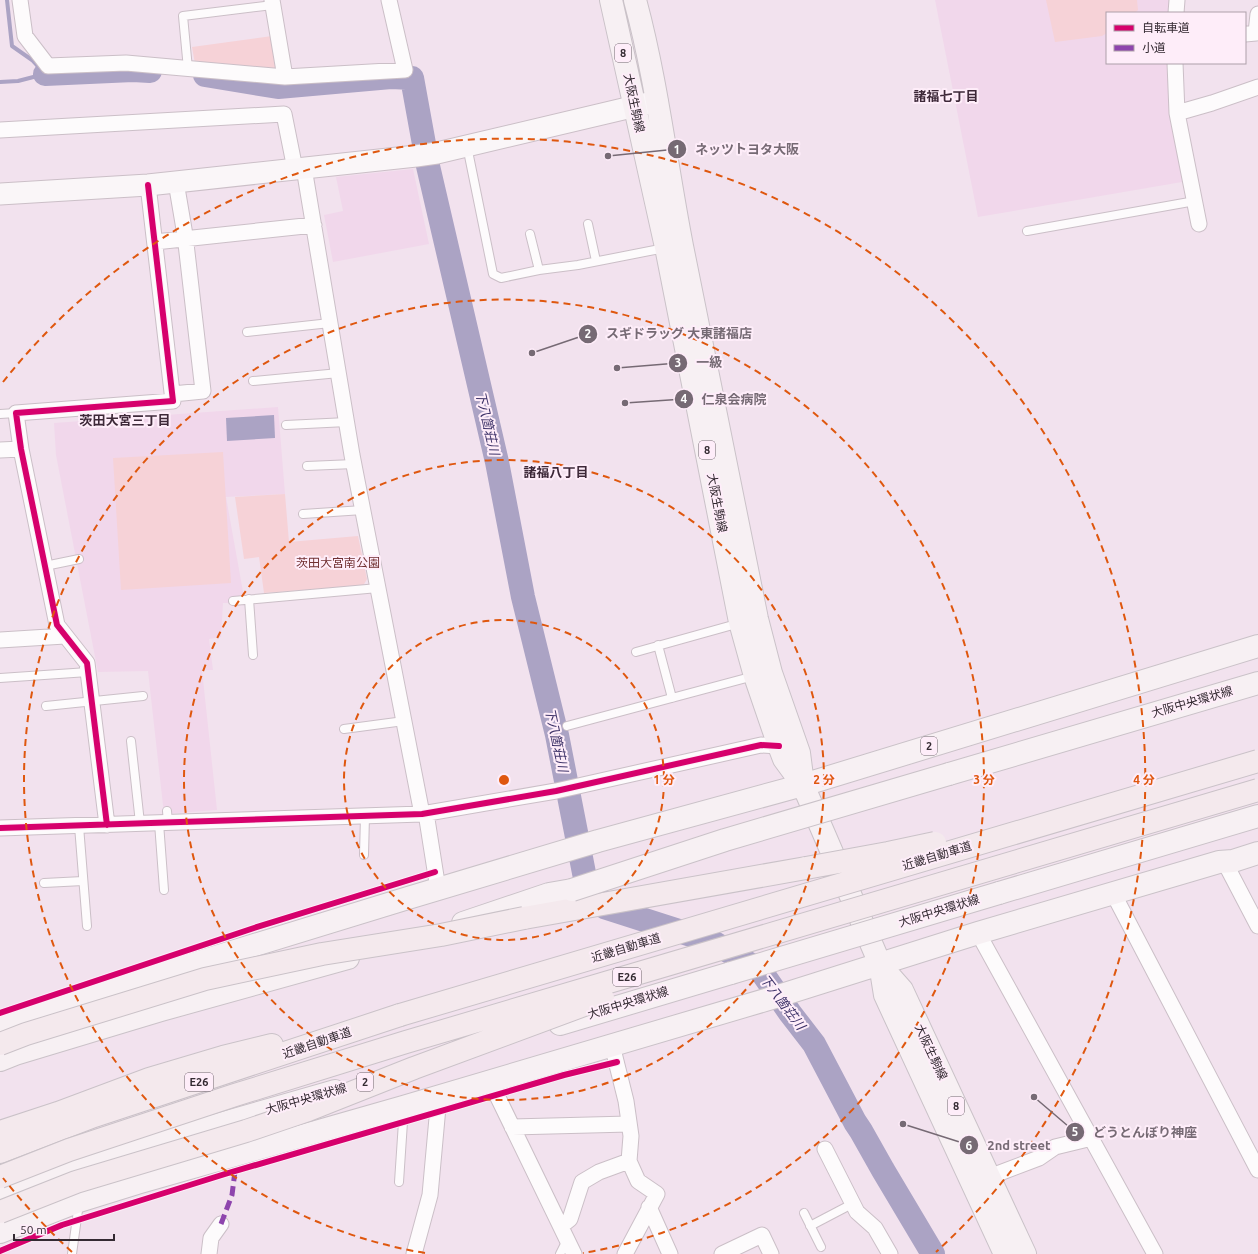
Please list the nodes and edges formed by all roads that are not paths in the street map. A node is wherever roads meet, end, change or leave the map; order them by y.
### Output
1 (20, 0) edge
2 (389, 0) edge
3 (611, 0) edge
4 (635, 0) edge
5 (1177, 0) edge
6 (272, 3) edge
7 (1176, 12) edge
8 (1258, 14) edge
9 (1246, 34) edge
10 (1175, 64) edge
11 (188, 69) junction
12 (285, 77) junction
13 (1258, 87) edge
14 (657, 101) junction
15 (635, 105) junction
16 (1177, 113) junction
17 (0, 130) edge
18 (467, 146) junction
19 (299, 168) junction
20 (176, 182) junction
21 (148, 185) junction
22 (0, 194) edge
23 (1195, 200) junction
24 (588, 224) dead end
25 (1199, 224) dead end
26 (314, 226) junction
27 (1027, 231) dead end
28 (530, 234) dead end
29 (186, 240) junction
30 (155, 242) junction
31 (666, 247) junction
32 (596, 261) junction
33 (540, 270) junction
34 (330, 323) junction
35 (247, 332) dead end
36 (339, 373) junction
37 (254, 381) dead end
38 (173, 394) junction
39 (16, 413) junction
40 (0, 414) edge
41 (347, 422) junction
42 (286, 425) dead end
43 (21, 449) junction
44 (0, 450) edge
45 (354, 464) junction
46 (307, 466) dead end
47 (363, 510) junction
48 (303, 514) dead end
49 (79, 559) dead end
50 (45, 566) junction
51 (378, 588) junction
52 (249, 599) junction
53 (233, 601) dead end
54 (740, 622) junction
55 (65, 636) junction
56 (0, 640) edge
57 (658, 645) junction
58 (1258, 646) edge
59 (636, 652) dead end
60 (253, 655) dead end
61 (1258, 660) edge
62 (1179, 669) junction
63 (88, 672) junction
64 (755, 676) junction
65 (0, 678) edge
66 (1258, 683) edge
67 (143, 696) dead end
68 (672, 698) junction
69 (91, 701) junction
70 (46, 706) dead end
71 (404, 721) junction
72 (567, 726) dead end
73 (344, 729) dead end
74 (131, 741) dead end
75 (778, 746) junction
76 (1258, 760) edge
77 (803, 785) junction
78 (1258, 790) edge
79 (424, 814) junction
80 (365, 816) junction
81 (1258, 816) edge
82 (165, 819) junction
83 (140, 823) junction
84 (107, 825) junction
85 (79, 826) junction
86 (0, 828) edge
87 (1258, 844) edge
88 (1258, 853) edge
89 (364, 855) dead end
90 (1224, 861) junction
91 (83, 881) junction
92 (44, 884) dead end
93 (438, 889) junction
94 (164, 890) dead end
95 (1113, 893) junction
96 (87, 926) dead end
97 (1258, 926) edge
98 (978, 933) junction
99 (385, 948) junction
100 (709, 953) junction
101 (880, 964) junction
102 (145, 978) junction
103 (400, 1016) junction
104 (0, 1027) edge
105 (0, 1044) edge
106 (612, 1045) junction
107 (0, 1060) edge
108 (393, 1074) junction
109 (490, 1081) junction
110 (439, 1096) junction
111 (403, 1107) junction
112 (629, 1124) junction
113 (512, 1127) junction
114 (0, 1132) edge
115 (1092, 1138) junction
116 (825, 1149) dead end
117 (0, 1152) edge
118 (629, 1162) junction
119 (202, 1164) junction
120 (1258, 1170) edge
121 (0, 1177) edge
122 (989, 1177) junction
123 (399, 1182) dead end
124 (0, 1197) edge
125 (79, 1201) junction
126 (852, 1204) junction
127 (649, 1207) junction
128 (0, 1212) edge
129 (804, 1213) dead end
130 (221, 1224) dead end
131 (810, 1226) junction
132 (0, 1232) edge
133 (564, 1233) junction
134 (821, 1247) dead end
135 (72, 1254) edge
136 (209, 1254) edge
137 (414, 1254) edge
138 (560, 1254) edge
139 (574, 1254) edge
140 (625, 1254) edge
141 (670, 1254) edge
142 (722, 1254) edge
143 (771, 1254) edge
144 (890, 1254) edge
145 (1005, 1254) edge
146 (1025, 1254) edge
147 (1155, 1254) edge

1 - 11 street
2 - 12 street
3 - 15 main road, 大阪生駒線 / 8
4 - 14 main road, 大阪生駒線 / 8
5 - 7 street
6 - 11 lane
6 - 12 street
8 - 9 street
10 - 16 street
11 - 12 street
13 - 16 street
14 - 15 street
14 - 77 main road, 大阪生駒線 / 8
15 - 18 street
15 - 31 main road, 大阪生駒線 / 8
16 - 23 street
17 - 19 street
18 - 19 street
18 - 33 lane
19 - 20 street
19 - 26 street
20 - 21 street
20 - 29 street
21 - 22 street
21 - 30 street
23 - 25 street
23 - 27 lane
24 - 32 lane
26 - 29 street
26 - 34 street
28 - 33 lane
29 - 30 street
29 - 38 street
30 - 38 street
31 - 32 lane
31 - 54 main road, 大阪生駒線 / 8
32 - 33 lane
34 - 35 lane
34 - 36 street
36 - 37 lane
36 - 41 street
38 - 39 street
39 - 40 lane
39 - 43 street
41 - 42 lane
41 - 45 street
43 - 44 street
43 - 50 street
45 - 46 lane
45 - 47 street
47 - 48 lane
47 - 51 street
49 - 50 lane
50 - 55 street
51 - 52 lane
51 - 71 street
52 - 53 lane
52 - 60 lane
54 - 57 lane
54 - 64 main road, 大阪生駒線 / 8
55 - 56 street
55 - 63 street
57 - 59 lane
57 - 68 lane
58 - 62 main road, 2
61 - 62 main road
62 - 77 main road, 2
63 - 65 lane
63 - 69 street
64 - 68 lane
64 - 75 main road, 大阪生駒線 / 8
66 - 99 main road, 大阪中央環状線, bridge
67 - 69 lane
68 - 72 lane
69 - 70 lane
69 - 84 street
71 - 73 lane
71 - 79 street
74 - 83 lane
75 - 77 main road, 大阪生駒線 / 8
75 - 79 street
76 - 103 highway, 近畿自動車道 / E26, bridge
76 - 105 highway, bridge
77 - 93 main road, 2
77 - 101 main road, 大阪生駒線 / 8
78 - 100 highway, 近畿自動車道 / E26, bridge
79 - 80 street
79 - 93 street
80 - 82 street
80 - 89 lane
81 - 108 main road, 大阪中央環状線 / 2, bridge
82 - 83 street
82 - 94 lane
83 - 84 street
84 - 85 street
85 - 86 street
85 - 91 lane
87 - 90 main road
88 - 90 main road, 2
90 - 95 main road, 2
90 - 97 street
91 - 92 lane
91 - 96 lane
93 - 102 main road, 2
95 - 98 main road, 2
95 - 120 street
98 - 101 main road, 2
98 - 115 street
99 - 102 main road
99 - 107 main road, 大阪中央環状線
100 - 121 highway, 近畿自動車道 / E26, bridge
100 - 128 highway, bridge
101 - 106 main road, 2
101 - 122 main road, 大阪生駒線 / 8
101 - 145 main road, 大阪生駒線 / 8
102 - 104 main road, 2
103 - 114 highway
103 - 117 highway, 近畿自動車道 / E26
106 - 109 main road, 2
106 - 112 street
108 - 119 main road, 2
108 - 124 main road, 大阪中央環状線 / 2
109 - 110 main road, 2
109 - 113 street
110 - 111 main road, 2
110 - 137 street
111 - 119 main road, 2
111 - 123 lane
112 - 113 street
112 - 118 street
113 - 133 street
115 - 122 street
115 - 147 street
116 - 126 street
118 - 127 street
118 - 133 street
119 - 125 main road, 2
122 - 146 main road, 大阪生駒線 / 8
125 - 132 main road, 2
125 - 135 lane
126 - 131 lane
126 - 144 street
127 - 140 street
127 - 141 street
129 - 131 lane
130 - 136 street
131 - 134 lane
133 - 138 lane
133 - 139 street
142 - 143 street

